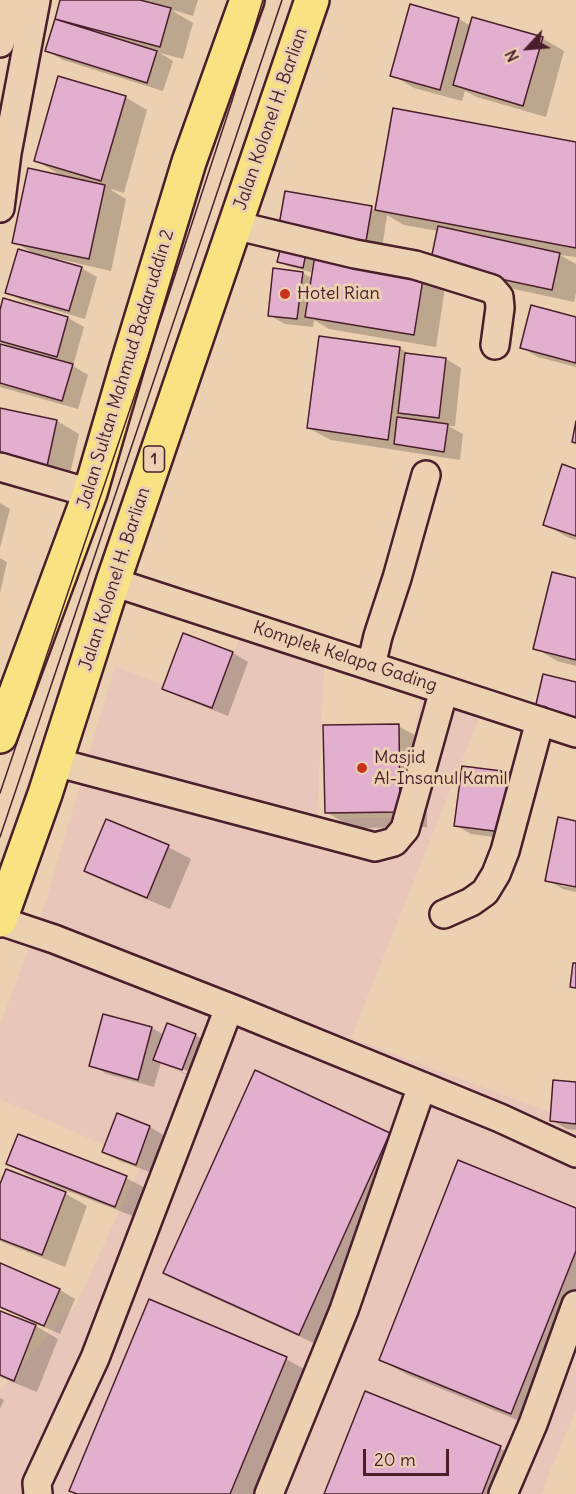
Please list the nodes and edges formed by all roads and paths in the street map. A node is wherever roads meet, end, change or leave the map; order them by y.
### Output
1 (12, 0) edge
2 (36, 0) edge
3 (247, 0) edge
4 (312, 0) edge
5 (0, 43) edge
6 (3, 151) edge
7 (0, 208) edge
8 (234, 225) junction
9 (495, 345) dead end
10 (0, 467) edge
11 (426, 475) dead end
12 (90, 493) junction
13 (113, 582) junction
14 (371, 666) junction
15 (444, 690) junction
16 (540, 721) junction
17 (576, 733) edge
18 (0, 736) edge
19 (56, 762) junction
20 (444, 914) dead end
21 (0, 920) edge
22 (229, 1008) junction
23 (422, 1086) junction
24 (576, 1153) edge
25 (576, 1305) edge
26 (38, 1494) edge
27 (269, 1494) edge
28 (503, 1494) edge

1 - 5 street
2 - 6 street
3 - 12 highway, Jalan Sultan Mahmud Badaruddin 2
4 - 8 highway, Jalan Kolonel H. Barlian / 1
6 - 7 street
8 - 9 street
8 - 13 highway, Jalan Kolonel H. Barlian / 1
10 - 12 street
11 - 14 street
12 - 18 highway, Jalan Sultan Mahmud Badaruddin 2
13 - 14 street, Komplek Kelapa Gading
13 - 19 highway, Jalan Kolonel H. Barlian / 1
14 - 15 street, Komplek Kelapa Gading
15 - 16 street, Komplek Kelapa Gading
15 - 19 street
16 - 17 street, Komplek Kelapa Gading
16 - 20 street
19 - 21 highway, Jalan Kolonel H. Barlian / 1
21 - 22 street
22 - 23 street
22 - 26 street
23 - 24 street
23 - 27 street
25 - 28 street

